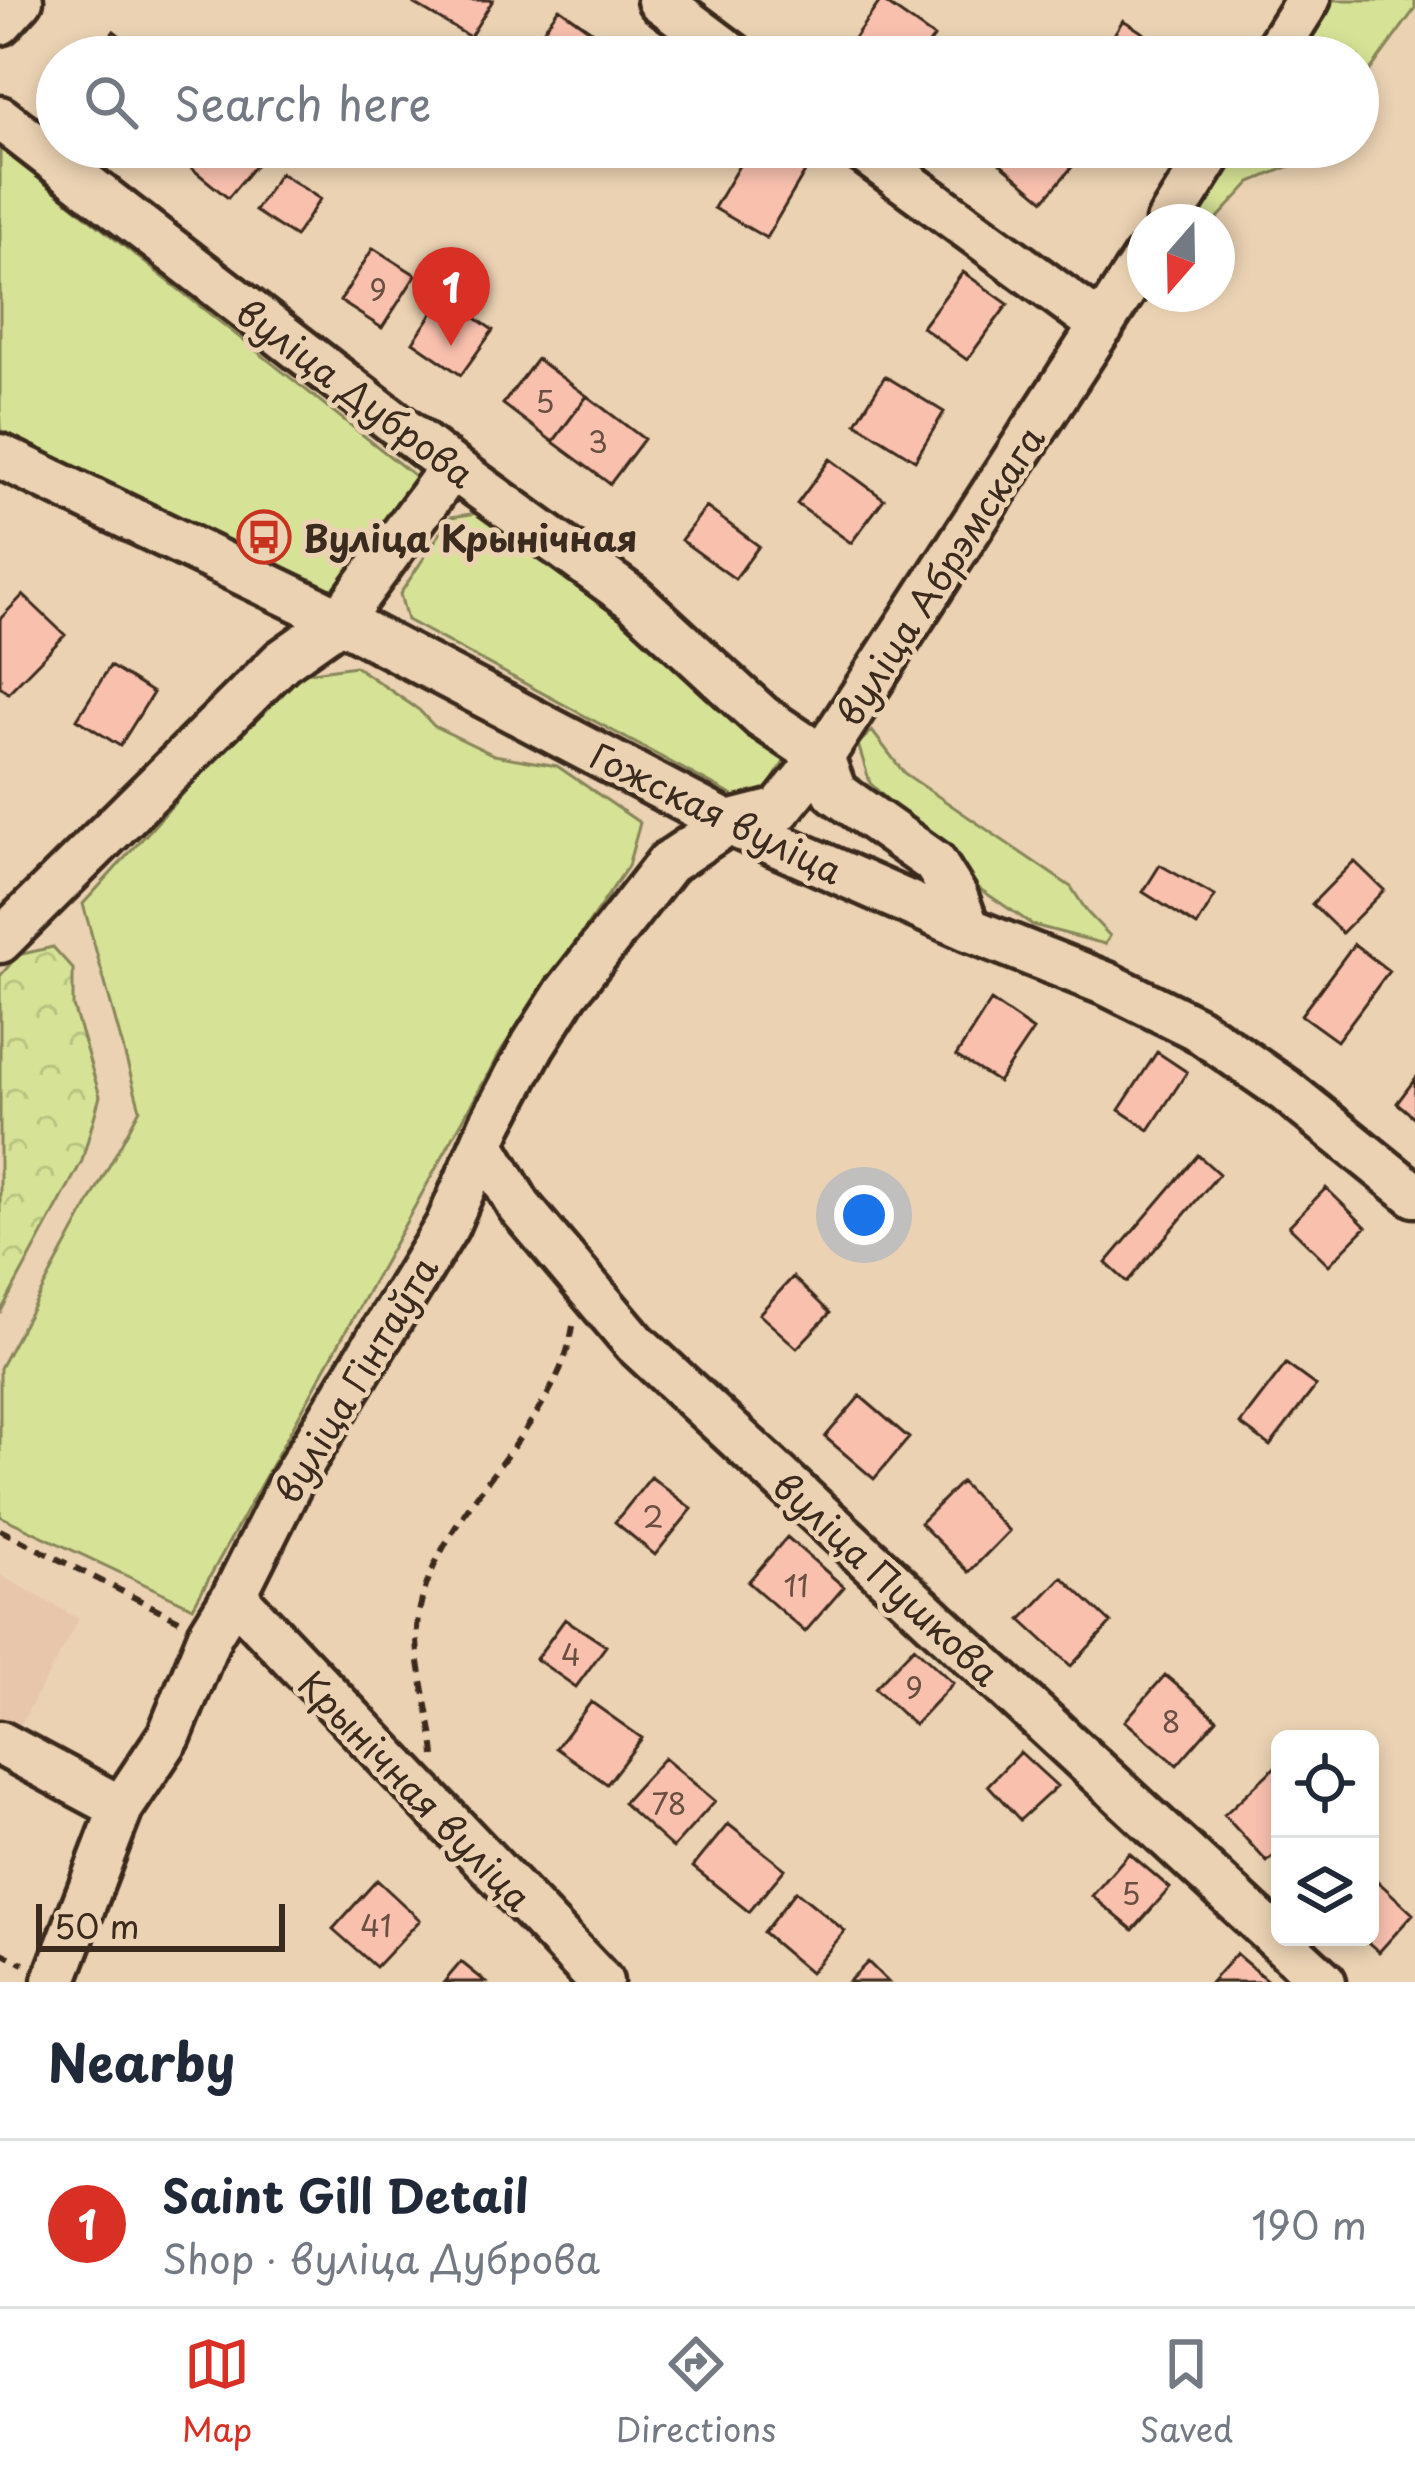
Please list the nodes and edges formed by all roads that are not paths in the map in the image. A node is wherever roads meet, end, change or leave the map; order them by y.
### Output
1 (21, 0) edge
2 (659, 0) edge
3 (1308, 0) edge
4 (0, 23) edge
5 (707, 36) edge
6 (1285, 36) edge
7 (0, 118) edge
8 (36, 146) edge
9 (65, 168) edge
10 (887, 168) edge
11 (1202, 168) edge
12 (1179, 204) edge
13 (1127, 286) edge
14 (1102, 326) junction
15 (0, 456) edge
16 (452, 466) junction
17 (340, 620) junction
18 (822, 757) junction
19 (728, 823) junction
20 (968, 928) junction
21 (0, 941) edge
22 (482, 1144) junction
23 (1415, 1195) edge
24 (234, 1596) junction
25 (0, 1743) edge
26 (121, 1808) junction
27 (54, 1982) edge
28 (601, 1982) edge
29 (1324, 1982) edge

1 - 4 street
2 - 5 street
3 - 6 street
7 - 8 street, вуліца Дуброва
9 - 16 street, вуліца Дуброва
10 - 14 street
11 - 12 street
13 - 14 street, вуліца Абрэмскага
14 - 18 street, вуліца Абрэмскага
15 - 17 street, Гожская вуліца
16 - 17 street
16 - 18 street, вуліца Дуброва
17 - 19 street, Гожская вуліца
17 - 21 street
18 - 19 street, вуліца Гінтаўта
18 - 20 street, вуліца Абрэмскага
19 - 20 street, Гожская вуліца
19 - 22 street, вуліца Гінтаўта
20 - 23 street, Гожская вуліца
22 - 24 street, вуліца Гінтаўта
22 - 29 street, вуліца Пушкова
24 - 26 street, вуліца Гінтаўта
24 - 28 street, Крынічная вуліца
25 - 26 street
26 - 27 street, вуліца Гінтаўта

